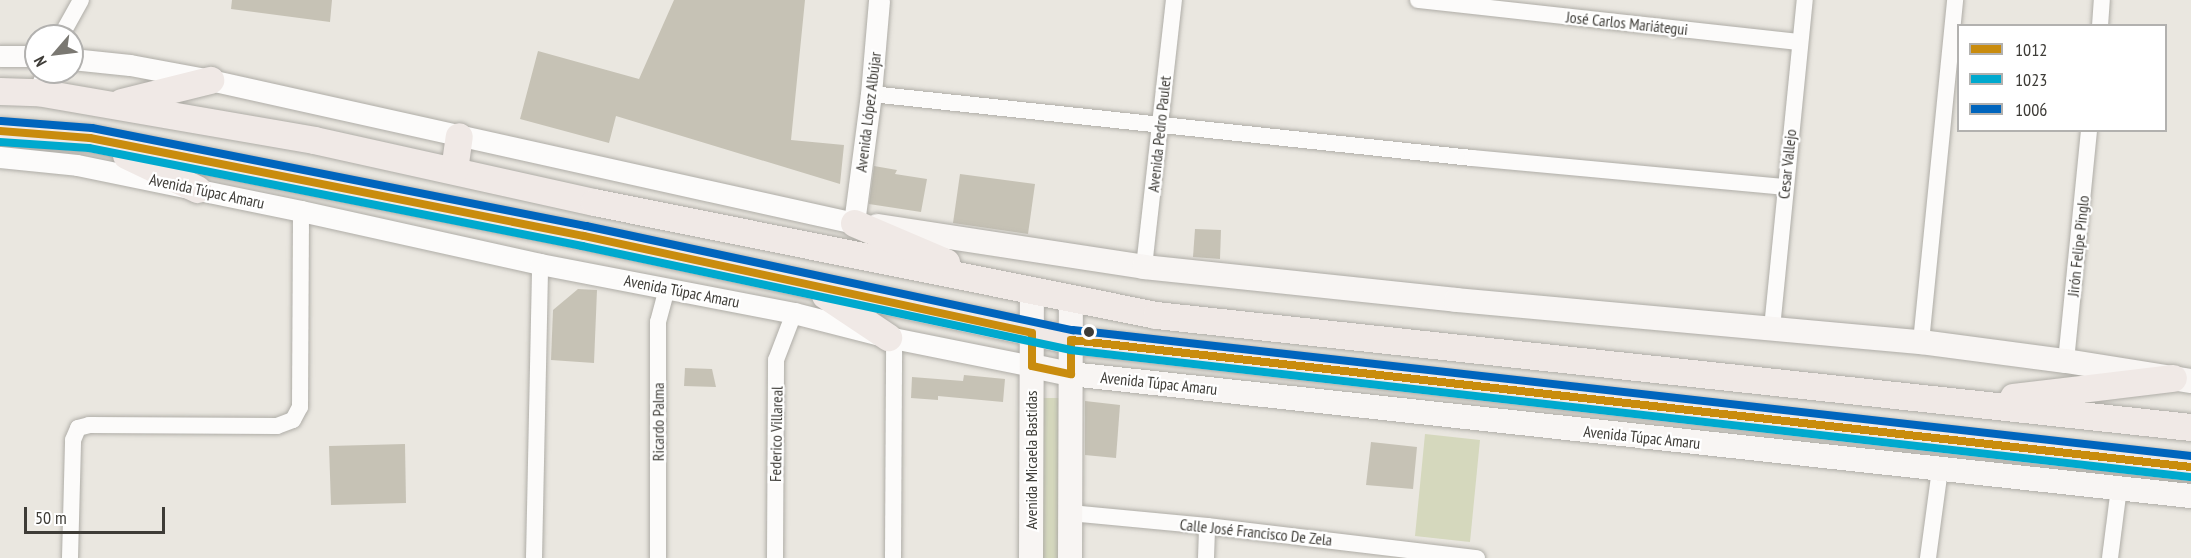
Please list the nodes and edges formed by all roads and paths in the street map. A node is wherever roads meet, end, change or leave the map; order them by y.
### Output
1 (81, 0) edge
2 (879, 0) edge
3 (1174, 0) edge
4 (1418, 0) edge
5 (1805, 0) edge
6 (1954, 0) edge
7 (2102, 0) edge
8 (68, 24) edge
9 (2100, 24) edge
10 (1800, 42) junction
11 (0, 56) edge
12 (24, 56) edge
13 (84, 60) edge
14 (210, 80) junction
15 (32, 84) edge
16 (47, 84) edge
17 (0, 91) edge
18 (871, 94) junction
19 (109, 105) junction
20 (1160, 124) junction
21 (0, 130) edge
22 (2089, 132) edge
23 (459, 136) junction
24 (90, 138) junction
25 (0, 157) edge
26 (454, 170) junction
27 (1784, 187) junction
28 (197, 189) junction
29 (301, 211) junction
30 (854, 223) junction
31 (540, 264) junction
32 (1143, 267) junction
33 (1000, 285) junction
34 (811, 286) junction
35 (667, 288) junction
36 (1032, 291) junction
37 (1071, 299) junction
38 (794, 313) junction
39 (1772, 328) junction
40 (1032, 333) junction
41 (891, 338) junction
42 (1071, 340) junction
43 (1921, 342) junction
44 (2066, 361) junction
45 (1032, 366) junction
46 (1071, 374) junction
47 (2182, 380) edge
48 (1968, 403) junction
49 (2191, 427) edge
50 (2191, 467) edge
51 (1940, 469) junction
52 (2119, 488) junction
53 (2191, 496) edge
54 (1070, 513) junction
55 (1207, 526) junction
56 (1433, 556) edge
57 (70, 558) edge
58 (534, 558) edge
59 (658, 558) edge
60 (774, 558) edge
61 (892, 558) edge
62 (1030, 558) edge
63 (1070, 558) edge
64 (1206, 558) edge
65 (1477, 558) edge
66 (1928, 558) edge
67 (2110, 558) edge

1 - 8 street
2 - 18 street, Avenida López Albújar
3 - 20 street, Avenida Pedro Paulet
4 - 10 street, José Carlos Mariátegui
5 - 10 street, Cesar Vallejo
6 - 43 street
7 - 9 street
10 - 27 street, Cesar Vallejo
11 - 12 street
13 - 14 street
14 - 19 highway
14 - 23 street
15 - 17 highway
16 - 19 highway
18 - 20 street
18 - 30 street, Avenida López Albújar
19 - 26 highway
20 - 27 street
20 - 32 street, Avenida Pedro Paulet
21 - 24 highway, Avenida Túpac Amaru
22 - 44 street, Jirón Felipe Pinglo
23 - 26 highway
23 - 30 street
24 - 28 highway
24 - 34 highway, Avenida Túpac Amaru
25 - 28 street, Avenida Túpac Amaru
26 - 33 highway
27 - 39 street, Cesar Vallejo
28 - 29 street, Avenida Túpac Amaru
29 - 31 street, Avenida Túpac Amaru
29 - 57 street
30 - 32 main road
30 - 33 highway
31 - 35 street, Avenida Túpac Amaru
31 - 58 street
32 - 39 main road
33 - 36 highway
34 - 40 highway, Avenida Túpac Amaru
34 - 41 highway
35 - 38 street, Avenida Túpac Amaru
35 - 59 street, Ricardo Palma
36 - 37 highway
36 - 40 main road, Avenida Micaela Bastidas
37 - 42 main road
37 - 48 highway
38 - 41 street, Avenida Túpac Amaru
38 - 60 street, Federico Villareal
39 - 43 main road
40 - 42 highway, Avenida Túpac Amaru
40 - 45 main road, Avenida Micaela Bastidas
41 - 45 street, Avenida Túpac Amaru
41 - 61 street
42 - 46 main road
42 - 50 highway, Avenida Túpac Amaru
43 - 44 main road
44 - 47 main road
45 - 46 main road, Avenida Túpac Amaru
45 - 62 main road, Avenida Micaela Bastidas
46 - 51 main road, Avenida Túpac Amaru
46 - 54 main road
47 - 48 highway
48 - 49 highway
51 - 52 main road, Avenida Túpac Amaru
51 - 66 street
52 - 53 main road, Avenida Túpac Amaru
52 - 67 street
54 - 55 street, Calle José Francisco De Zela
54 - 63 main road
55 - 56 street, Calle José Francisco De Zela
55 - 64 street
56 - 65 street, Calle José Francisco De Zela

